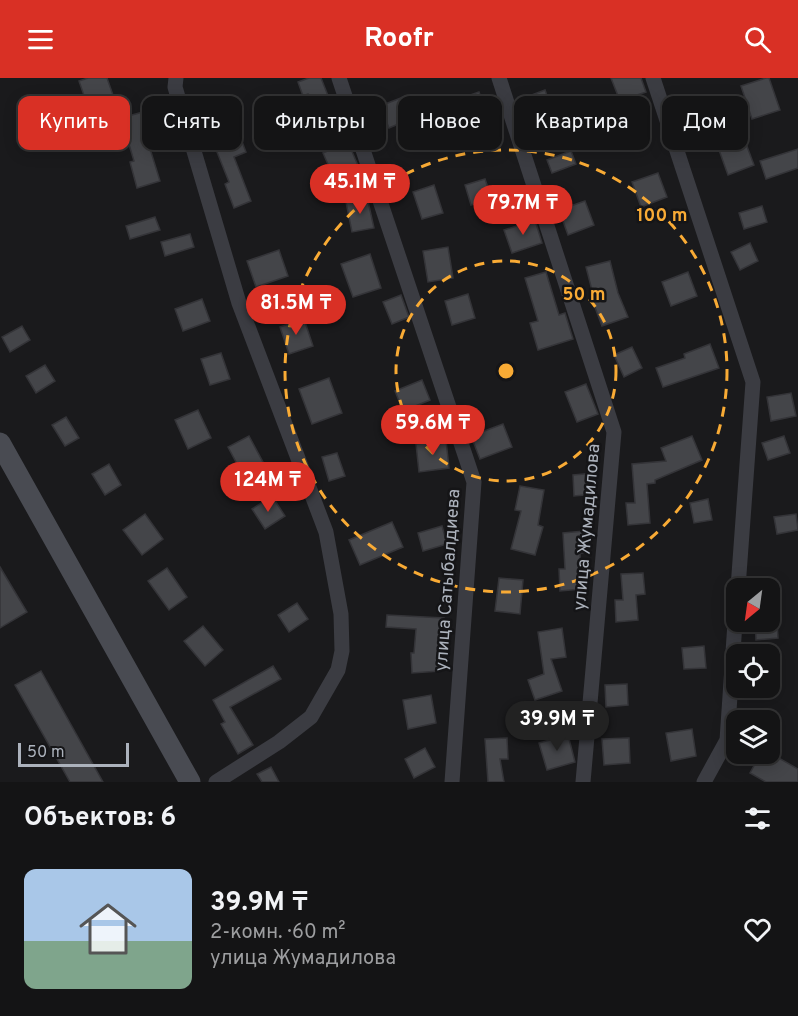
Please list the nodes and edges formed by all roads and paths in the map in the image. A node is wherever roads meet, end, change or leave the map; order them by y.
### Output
1 (176, 78) edge
2 (339, 78) edge
3 (500, 78) edge
4 (653, 78) edge
5 (0, 443) edge
6 (739, 578) edge
7 (734, 632) edge
8 (190, 782) edge
9 (216, 782) edge
10 (452, 782) edge
11 (583, 782) edge
12 (704, 782) edge

1 - 9 street
2 - 10 street, улица Сатыбалдиева
3 - 11 street, улица Жумадилова
4 - 6 street
5 - 8 main road
7 - 12 street

